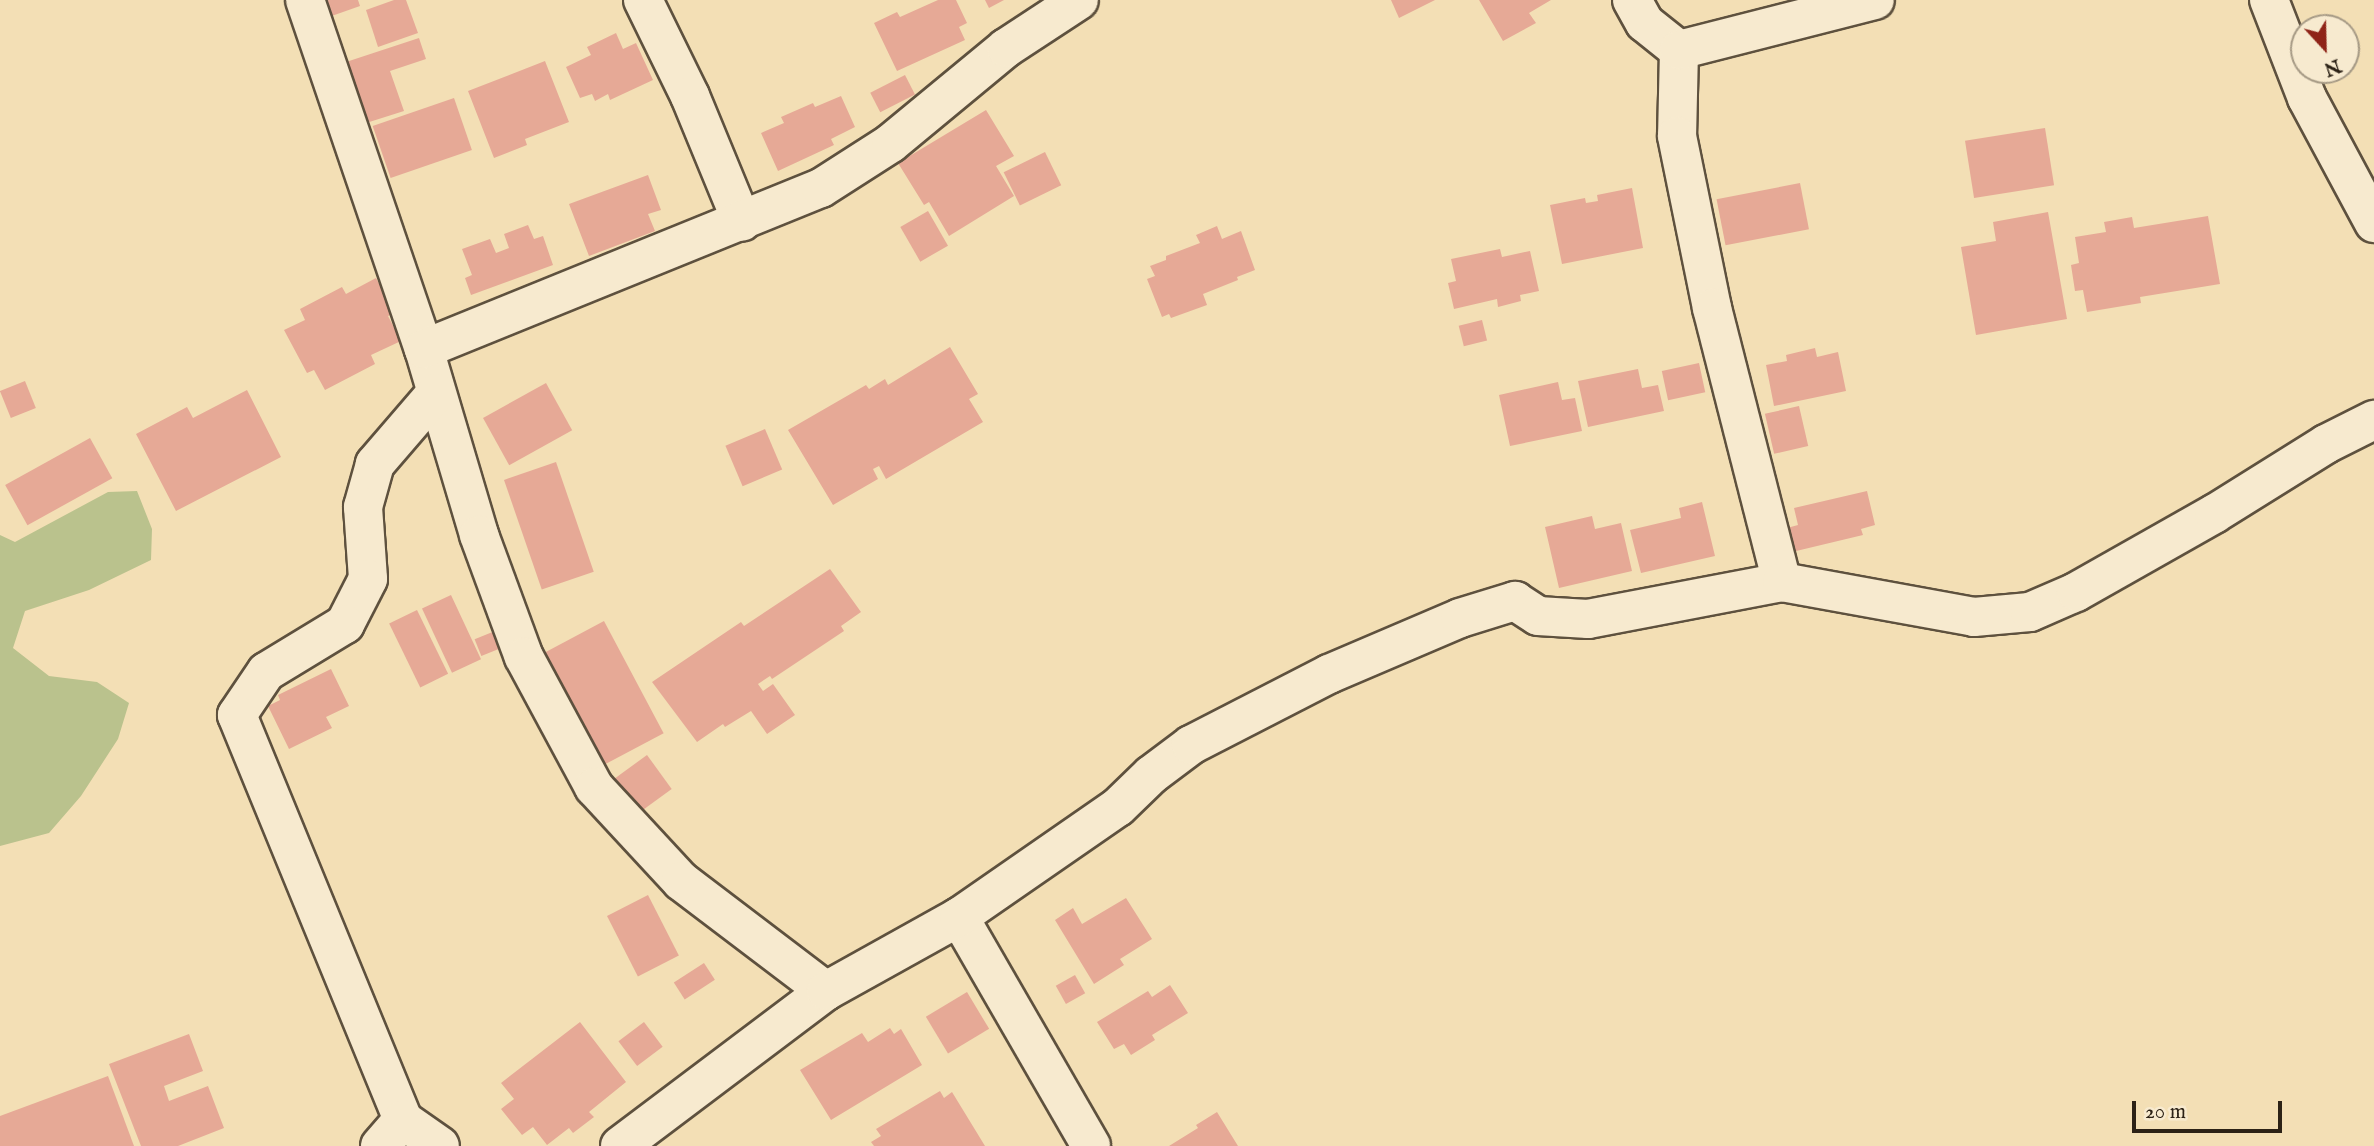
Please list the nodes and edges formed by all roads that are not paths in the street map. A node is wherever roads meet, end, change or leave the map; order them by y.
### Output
1 (305, 0) edge
2 (643, 0) edge
3 (1079, 0) edge
4 (1632, 0) edge
5 (1875, 0) edge
6 (2269, 0) edge
7 (1678, 50) junction
8 (742, 222) junction
9 (2374, 223) edge
10 (424, 349) junction
11 (436, 393) junction
12 (2374, 420) edge
13 (1782, 582) junction
14 (959, 917) junction
15 (826, 991) junction
16 (392, 1133) edge
17 (440, 1146) edge
18 (621, 1146) edge
19 (1091, 1146) edge

1 - 10 street
2 - 8 street
3 - 8 street
4 - 7 street
5 - 7 street
6 - 9 street
7 - 13 street
8 - 10 street
10 - 11 street
11 - 15 street
11 - 16 street
12 - 13 street
13 - 14 street
14 - 15 street
14 - 19 street
15 - 18 street
16 - 17 street

